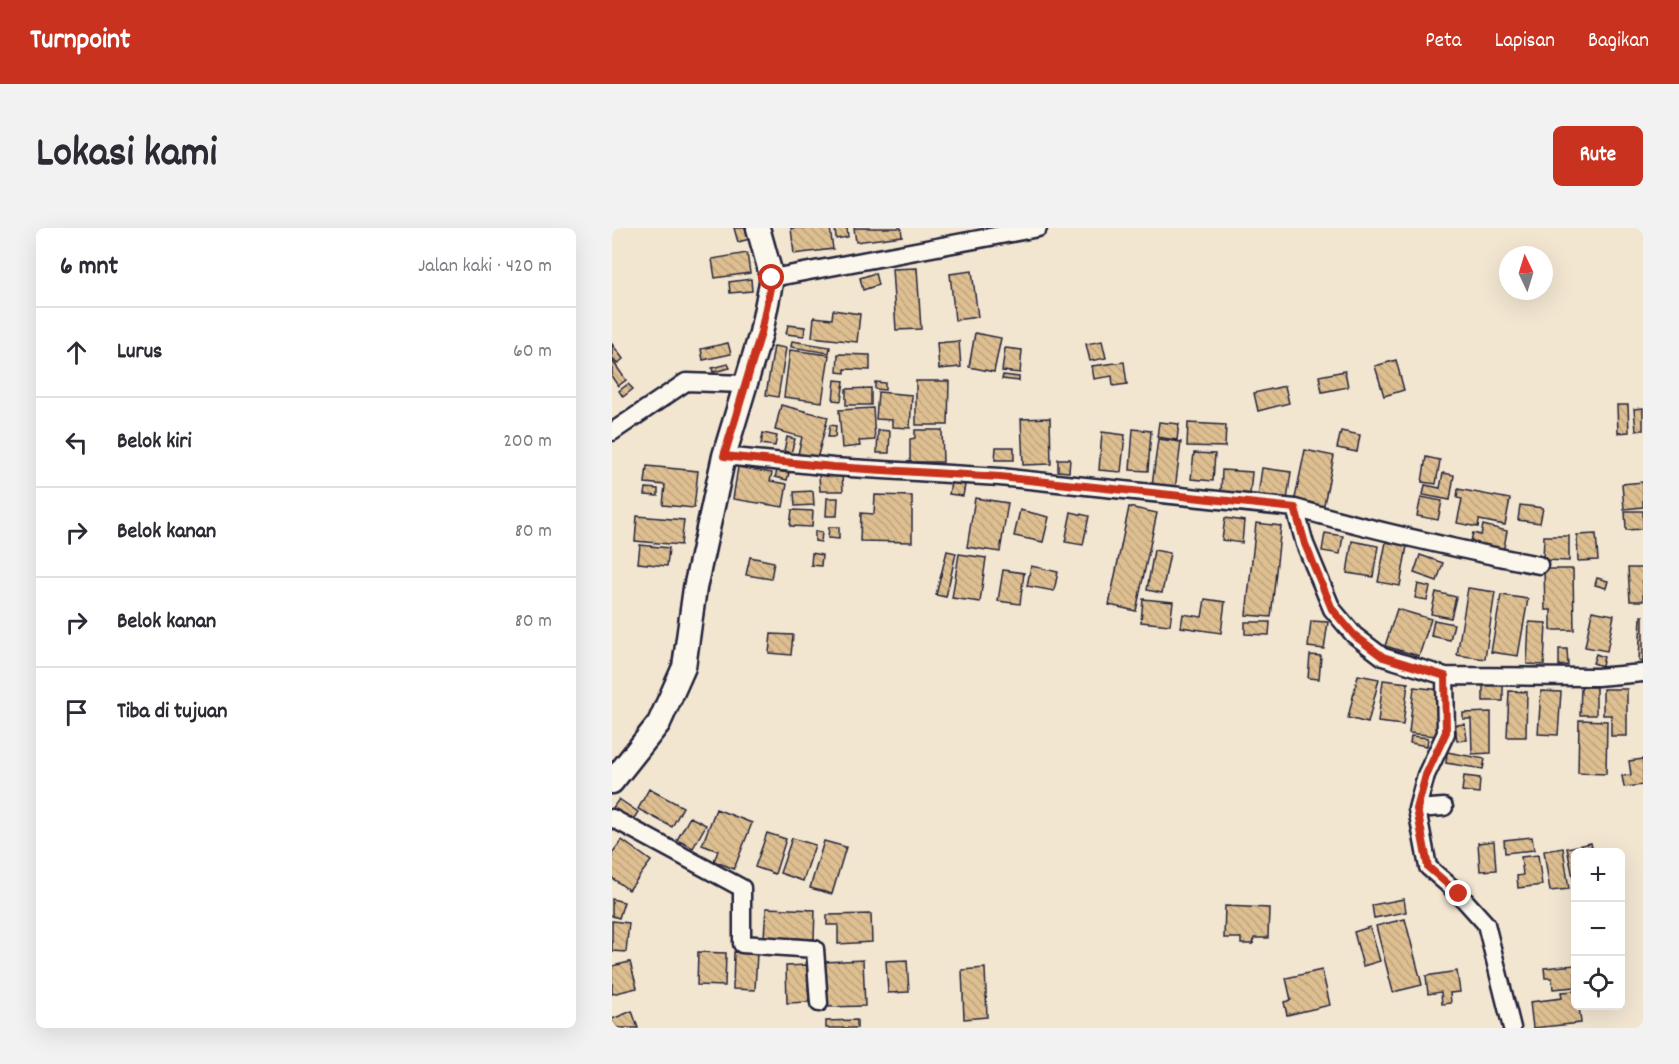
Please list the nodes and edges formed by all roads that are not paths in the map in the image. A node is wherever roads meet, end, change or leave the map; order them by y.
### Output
1 (758, 228) edge
2 (1038, 228) edge
3 (772, 278) junction
4 (744, 384) junction
5 (612, 432) edge
6 (724, 456) junction
7 (1295, 508) junction
8 (1539, 565) dead end
9 (1643, 673) edge
10 (1445, 676) junction
11 (612, 782) edge
12 (1444, 807) dead end
13 (1417, 809) junction
14 (612, 818) edge
15 (819, 1003) dead end
16 (1512, 1028) edge

1 - 3 street
2 - 3 street
3 - 4 street
4 - 5 street
4 - 6 street
6 - 7 street
6 - 11 street
7 - 8 street
7 - 10 street
9 - 10 street
10 - 13 street
12 - 13 street
13 - 16 street
14 - 15 street

